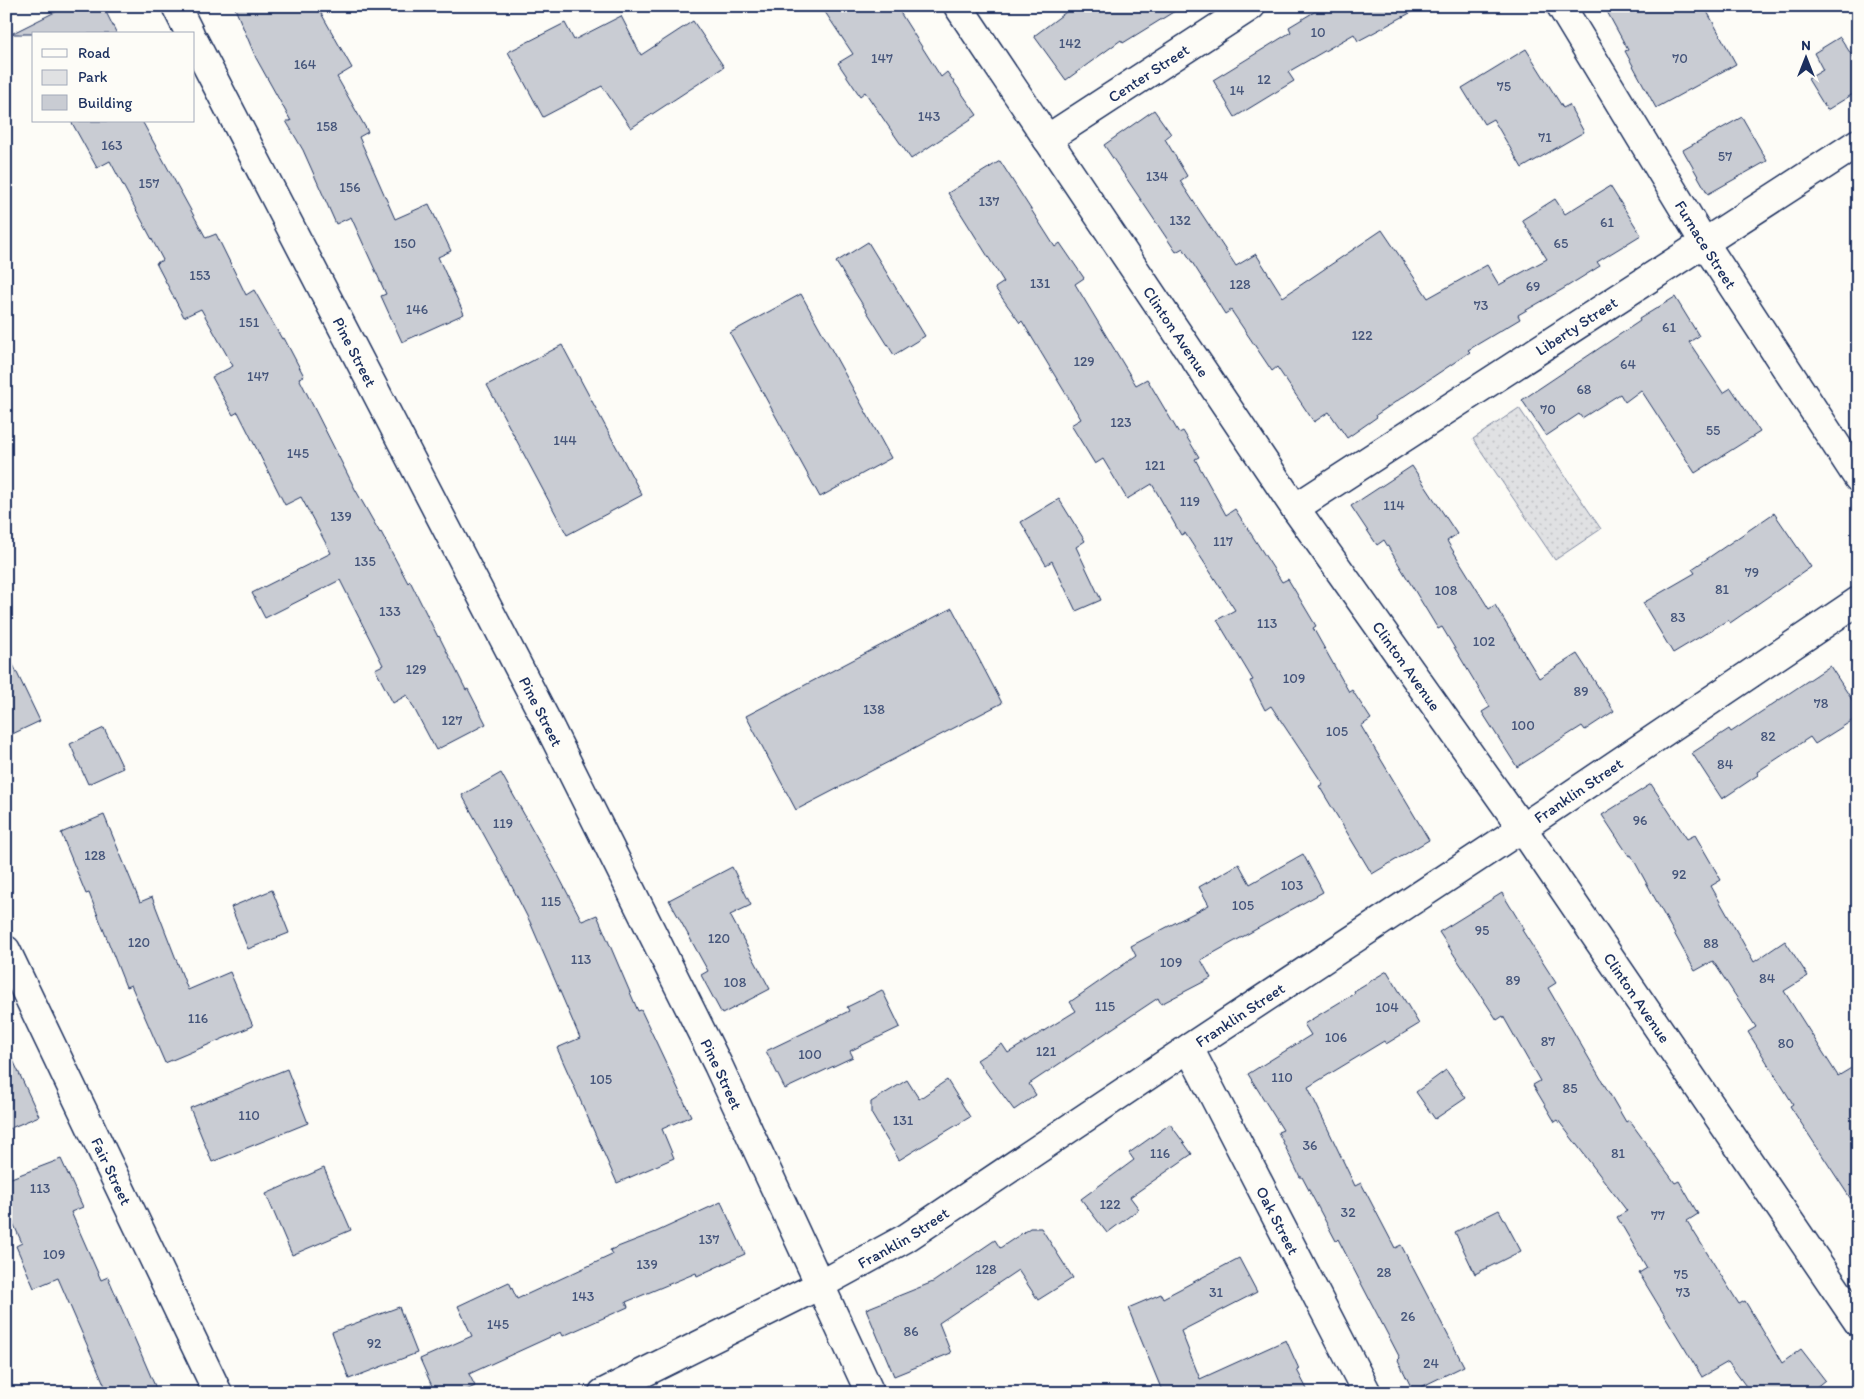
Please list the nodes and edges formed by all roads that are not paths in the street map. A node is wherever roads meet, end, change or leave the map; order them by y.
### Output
1 (176, 6) edge
2 (958, 6) edge
3 (1251, 6) edge
4 (1562, 6) edge
5 (189, 32) edge
6 (195, 42) edge
7 (1047, 140) junction
8 (1858, 143) edge
9 (1705, 244) junction
10 (1858, 478) edge
11 (1295, 508) junction
12 (1858, 601) edge
13 (1522, 828) junction
14 (6, 950) edge
15 (1189, 1048) junction
16 (820, 1285) junction
17 (1858, 1322) edge
18 (218, 1393) edge
19 (603, 1393) edge
20 (870, 1393) edge
21 (1367, 1393) edge

1 - 5 street
2 - 7 street, Clinton Avenue
3 - 7 street, Center Street
4 - 9 street, Furnace Street
6 - 16 street, Pine Street
7 - 11 street, Clinton Avenue
8 - 9 street, Liberty Street
9 - 10 street, Furnace Street
9 - 11 street, Liberty Street
11 - 13 street, Clinton Avenue
12 - 13 street, Franklin Street
13 - 15 street, Franklin Street
13 - 17 street, Clinton Avenue
14 - 18 street, Fair Street
15 - 16 street, Franklin Street
15 - 21 street, Oak Street
16 - 19 street, Franklin Street
16 - 20 street, Pine Street

